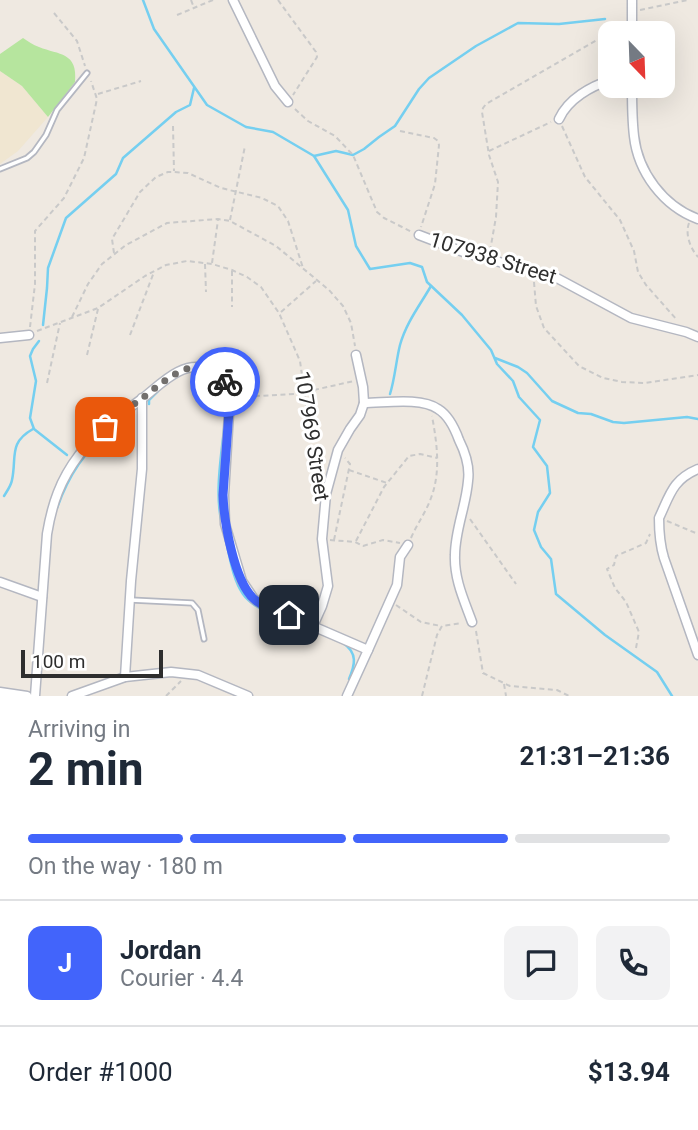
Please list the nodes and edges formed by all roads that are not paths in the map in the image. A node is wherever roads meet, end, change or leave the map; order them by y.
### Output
1 (233, 0) edge
2 (632, 0) edge
3 (632, 21) edge
4 (87, 73) road end
5 (598, 86) edge
6 (632, 98) edge
7 (288, 102) road end
8 (559, 119) road end
9 (0, 169) edge
10 (695, 217) edge
11 (419, 235) road end
12 (29, 335) road end
13 (698, 337) edge
14 (0, 338) edge
15 (356, 355) road end
16 (142, 398) junction
17 (364, 402) junction
18 (698, 469) edge
19 (408, 545) road end
20 (0, 582) edge
21 (43, 597) junction
22 (130, 600) junction
23 (472, 622) road end
24 (313, 626) junction
25 (204, 639) dead end
26 (368, 650) junction
27 (698, 655) edge
28 (125, 677) junction
29 (0, 691) edge
30 (27, 696) edge
31 (35, 696) edge
32 (72, 696) edge
33 (247, 696) edge
34 (347, 696) edge

1 - 7 street
2 - 3 street
4 - 9 lane
5 - 8 street
6 - 10 street
11 - 13 street, 107938 Street
12 - 14 street
15 - 17 street
16 - 21 street
16 - 22 street
16 - 24 street
17 - 23 street
17 - 24 street, 107969 Street
18 - 27 street
19 - 26 street
20 - 21 street
21 - 31 street
22 - 25 lane
22 - 28 street
24 - 26 street
26 - 34 street
28 - 32 street
28 - 33 street
29 - 30 street

